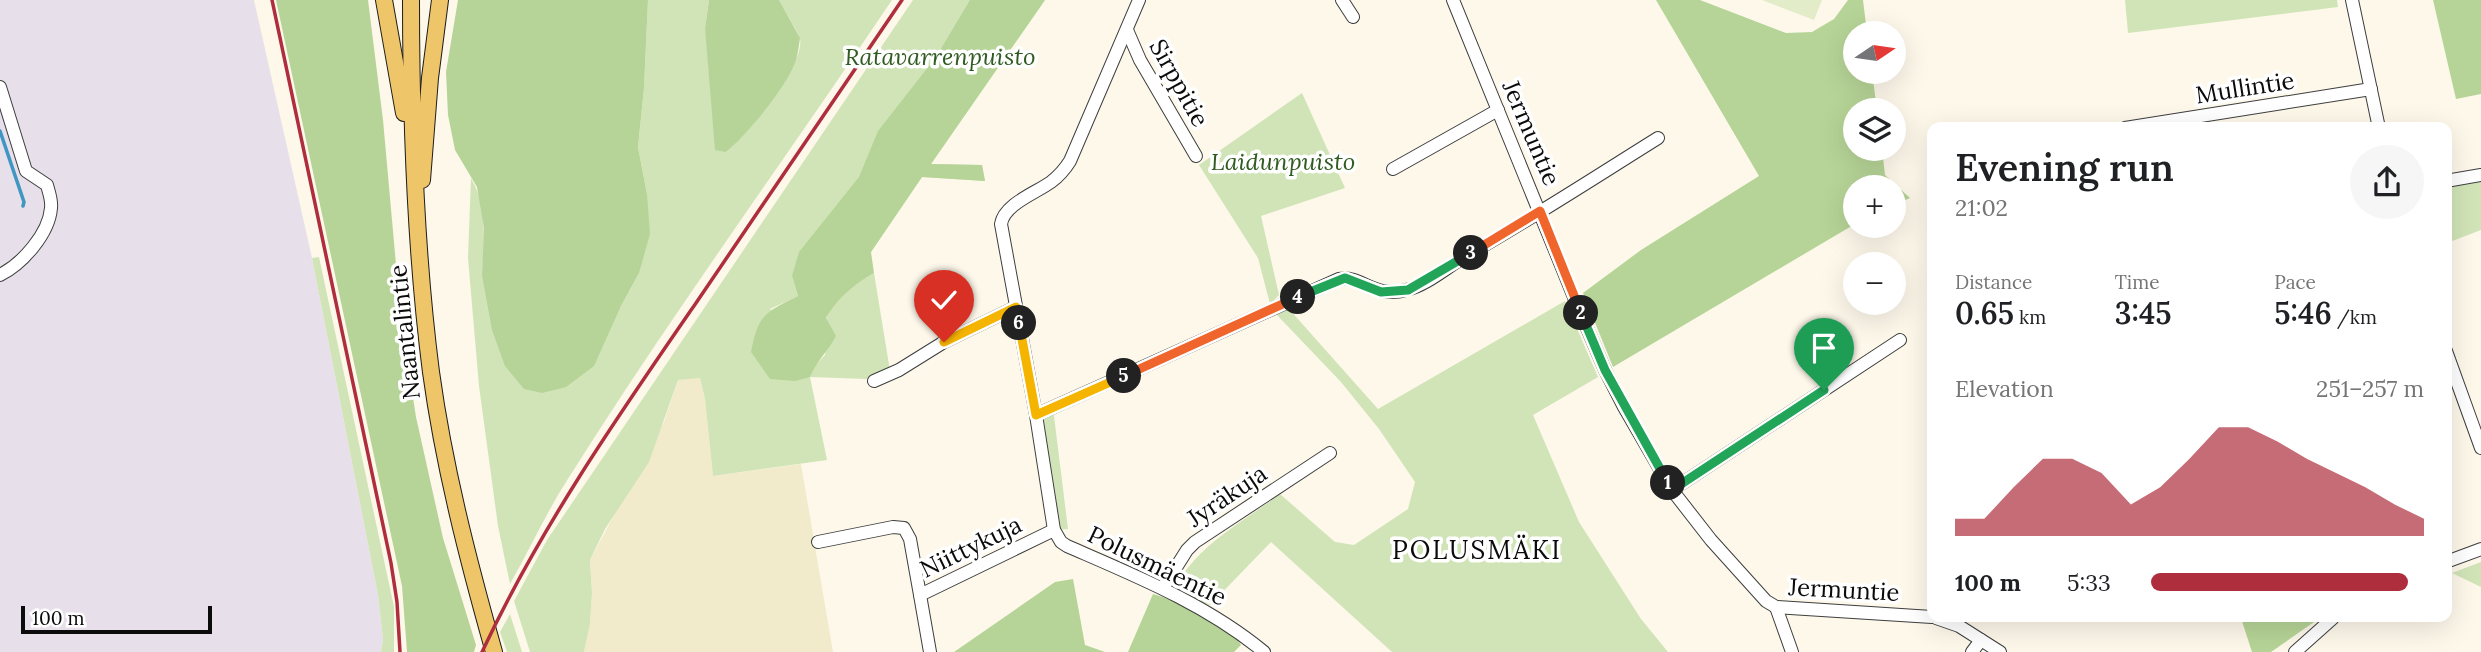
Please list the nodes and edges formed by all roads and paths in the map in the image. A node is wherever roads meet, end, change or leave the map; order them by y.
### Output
1 (384, 0) edge
2 (411, 0) edge
3 (440, 0) edge
4 (1139, 0) edge
5 (1342, 0) edge
6 (1453, 0) edge
7 (2352, 0) edge
8 (1353, 17) dead end
9 (1127, 30) junction
10 (0, 87) edge
11 (2371, 89) junction
12 (1498, 110) junction
13 (2163, 122) edge
14 (2378, 122) edge
15 (1658, 138) dead end
16 (1196, 156) dead end
17 (413, 167) junction
18 (1393, 169) dead end
19 (2481, 175) edge
20 (2452, 180) edge
21 (1540, 211) junction
22 (418, 232) junction
23 (0, 275) edge
24 (1016, 307) junction
25 (1900, 340) dead end
26 (2452, 365) edge
27 (874, 381) dead end
28 (1036, 415) junction
29 (2477, 424) edge
30 (2481, 448) edge
31 (1330, 453) dead end
32 (1672, 490) junction
33 (1054, 530) junction
34 (818, 542) dead end
35 (2481, 549) edge
36 (2452, 560) edge
37 (1163, 588) junction
38 (920, 596) junction
39 (1776, 607) junction
40 (1927, 617) edge
41 (1948, 622) edge
42 (2329, 622) edge
43 (1981, 640) junction
44 (495, 652) edge
45 (930, 652) edge
46 (1264, 652) edge
47 (1792, 652) edge
48 (1972, 652) edge
49 (2000, 652) edge
50 (2295, 652) edge

1 - 17 main road
2 - 17 main road, Naantalintie
3 - 22 main road
4 - 9 street
5 - 8 street
6 - 12 street, Jermuntie
7 - 11 street
9 - 16 street, Sirppitie
9 - 24 street, Polusmäentie
10 - 23 street
11 - 13 street, Mullintie
11 - 14 street
12 - 18 street
12 - 21 street, Jermuntie
15 - 21 street
17 - 22 main road, Naantalintie
19 - 20 street
21 - 28 street
21 - 32 street, Jermuntie
22 - 44 main road, Naantalintie
24 - 27 street
24 - 28 street, Polusmäentie
25 - 32 street
26 - 29 street
28 - 33 street, Polusmäentie
29 - 30 street
31 - 37 street, Jyräkuja
32 - 39 street, Jermuntie
33 - 37 street, Polusmäentie
33 - 38 street, Niittykuja
34 - 38 street
35 - 36 street
37 - 46 street, Polusmäentie
38 - 45 street, Niittykuja
39 - 40 street, Jermuntie
39 - 47 street
41 - 43 street, Jermuntie
42 - 50 street
43 - 48 street
43 - 49 street, Jermuntie

